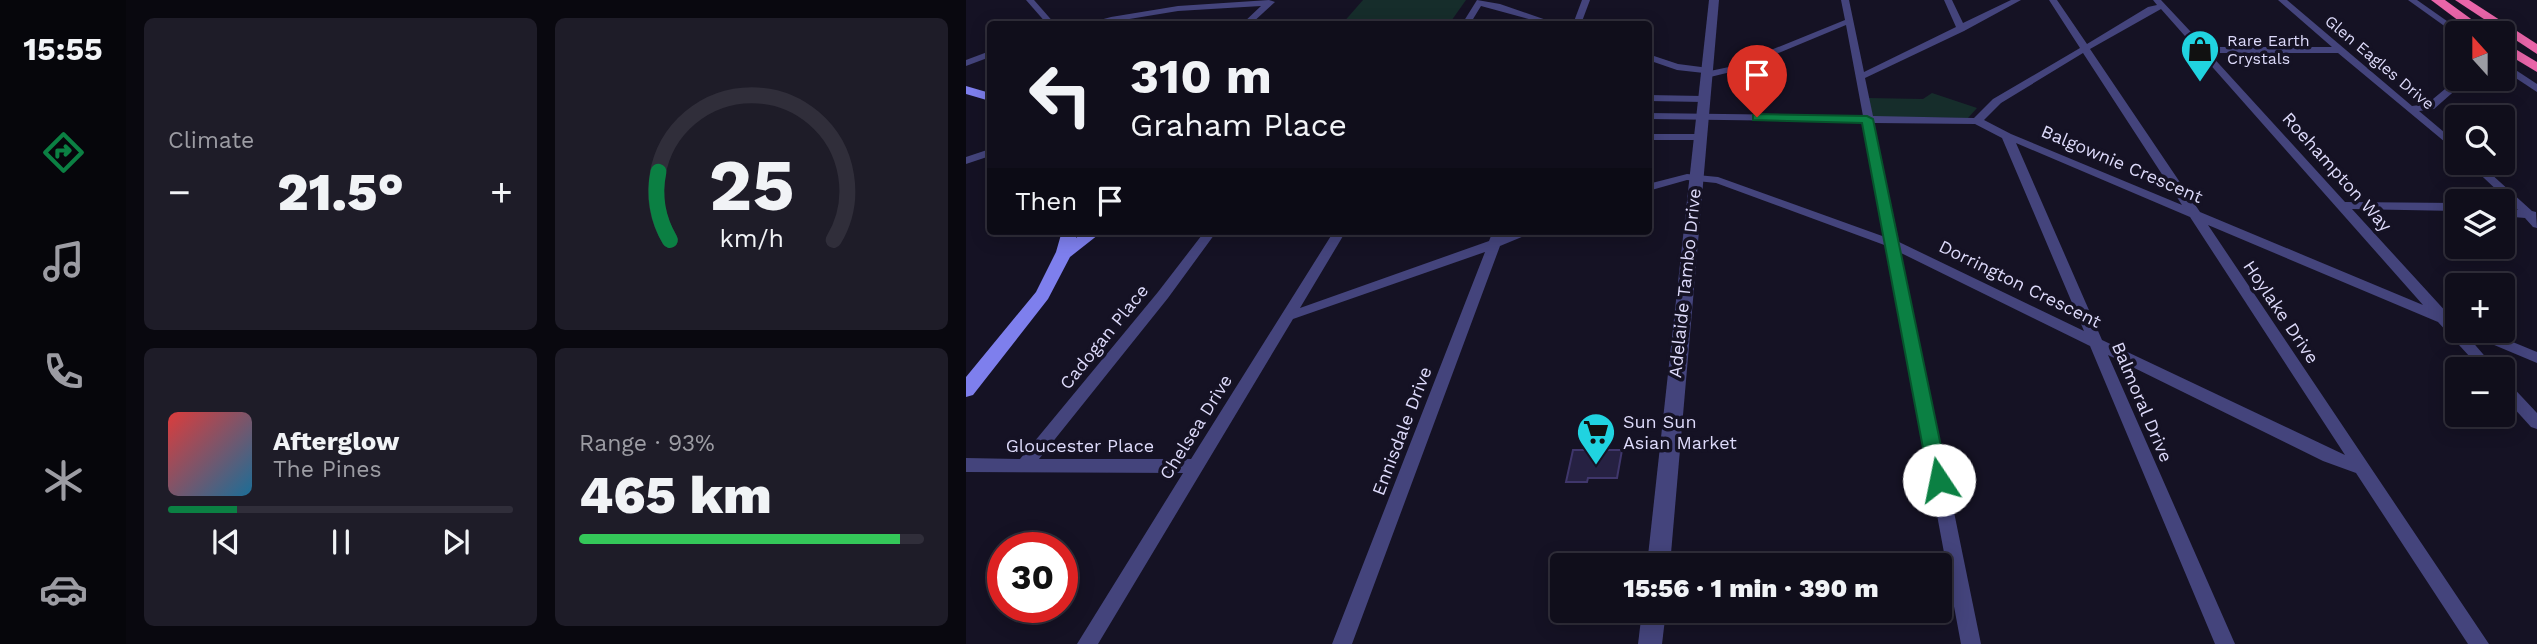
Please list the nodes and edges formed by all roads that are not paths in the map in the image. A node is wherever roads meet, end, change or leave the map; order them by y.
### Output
1 (1030, 0) edge
2 (1173, 0) edge
3 (1586, 0) edge
4 (1714, 0) edge
5 (1845, 0) edge
6 (1948, 0) edge
7 (2017, 0) edge
8 (2053, 0) edge
9 (2282, 0) edge
10 (2412, 0) edge
11 (2437, 0) edge
12 (2461, 0) edge
13 (1270, 2) edge
14 (1480, 2) edge
15 (2159, 3) edge
16 (1158, 12) junction
17 (1849, 20) junction
18 (1048, 21) edge
19 (1106, 21) edge
20 (1249, 21) edge
21 (1468, 21) edge
22 (1544, 21) edge
23 (1578, 21) edge
24 (2468, 21) edge
25 (2445, 23) edge
26 (1961, 29) junction
27 (2085, 48) junction
28 (2202, 50) junction
29 (2340, 50) junction
30 (2537, 50) edge
31 (2515, 54) edge
32 (987, 55) edge
33 (1652, 58) edge
34 (966, 63) edge
35 (2537, 68) edge
36 (1706, 73) junction
37 (2515, 73) edge
38 (1860, 77) junction
39 (2537, 89) edge
40 (966, 90) edge
41 (2449, 91) edge
42 (987, 96) edge
43 (1652, 99) edge
44 (1702, 108) junction
45 (2412, 109) junction
46 (1652, 115) edge
47 (1867, 119) junction
48 (1977, 121) junction
49 (2007, 136) junction
50 (1652, 137) edge
51 (1701, 137) junction
52 (2445, 138) edge
53 (987, 153) edge
54 (966, 161) edge
55 (2487, 175) edge
56 (1696, 177) junction
57 (1652, 187) edge
58 (2341, 205) junction
59 (2445, 207) edge
60 (2193, 214) junction
61 (2515, 214) edge
62 (2535, 218) edge
63 (1073, 235) edge
64 (1090, 235) edge
65 (1208, 235) edge
66 (1338, 235) edge
67 (1496, 238) edge
68 (1891, 243) junction
69 (1062, 256) junction
70 (1288, 316) junction
71 (2442, 318) junction
72 (2445, 319) edge
73 (2096, 342) junction
74 (2501, 343) edge
75 (2478, 357) edge
76 (2537, 358) edge
77 (969, 384) edge
78 (2515, 399) edge
79 (2537, 423) edge
80 (966, 465) edge
81 (1024, 465) junction
82 (1194, 466) junction
83 (2362, 468) junction
84 (1659, 553) edge
85 (1653, 623) edge
86 (1087, 644) edge
87 (1342, 644) edge
88 (1650, 644) edge
89 (1971, 644) edge
90 (2225, 644) edge
91 (2479, 644) edge

1 - 18 street
2 - 16 street
3 - 23 street
4 - 36 street, Adelaide Tambo Drive
5 - 17 street
6 - 26 street
7 - 26 street
8 - 27 street, Hoylake Drive
9 - 29 street, Glen Eagles Drive
10 - 25 street
11 - 24 highway
12 - 30 highway
13 - 16 street
13 - 20 street
14 - 21 street
14 - 22 street
15 - 27 street
15 - 28 street, Roehampton Way
16 - 19 street
17 - 36 street
17 - 38 street
26 - 38 street
27 - 48 street
27 - 60 street, Hoylake Drive
28 - 29 street
28 - 58 street, Roehampton Way
29 - 45 street, Glen Eagles Drive
31 - 35 highway
32 - 34 street
33 - 36 street
36 - 44 street, Adelaide Tambo Drive
37 - 39 street
38 - 47 street
40 - 42 main road
41 - 45 street
43 - 44 street
44 - 46 street
44 - 47 street
44 - 51 street, Adelaide Tambo Drive
45 - 52 street, Glen Eagles Drive
47 - 48 street
47 - 68 street
48 - 49 street, Balgownie Crescent
49 - 60 street, Balgownie Crescent
49 - 73 street, Balmoral Drive
50 - 51 street
51 - 56 street, Adelaide Tambo Drive
53 - 54 street
55 - 62 street
56 - 57 street, Dorrington Crescent
56 - 68 street, Dorrington Crescent
56 - 84 street, Adelaide Tambo Drive
58 - 59 street
58 - 71 street, Roehampton Way
60 - 71 street, Balgownie Crescent
60 - 83 street, Hoylake Drive
61 - 62 street
63 - 69 main road
64 - 69 main road
65 - 81 street, Cadogan Place
66 - 70 street, Chelsea Drive
67 - 70 street
67 - 87 street, Ennisdale Drive
68 - 73 street, Dorrington Crescent
68 - 89 street
69 - 77 main road
70 - 82 street, Chelsea Drive
71 - 72 street, Balgownie Crescent
71 - 75 street, Roehampton Way
73 - 83 street, Dorrington Crescent
73 - 90 street, Balmoral Drive
74 - 76 street
78 - 79 street
80 - 81 street, Gloucester Place
81 - 82 street, Gloucester Place
82 - 86 street, Chelsea Drive
83 - 91 street, Hoylake Drive
85 - 88 street

